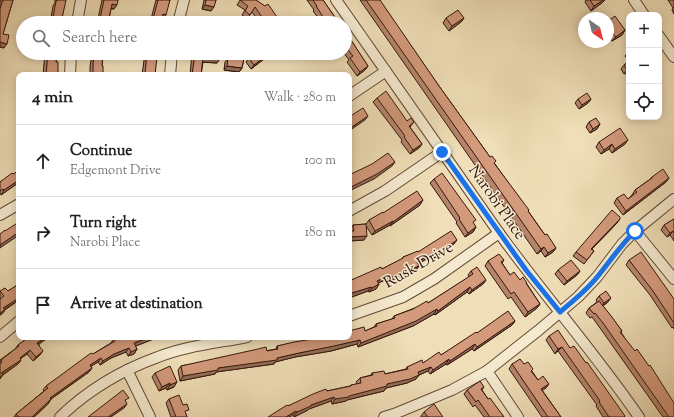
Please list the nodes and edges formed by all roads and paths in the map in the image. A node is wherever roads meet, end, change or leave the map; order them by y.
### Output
1 (81, 0) edge
2 (184, 0) edge
3 (336, 0) edge
4 (634, 0) edge
5 (642, 12) edge
6 (78, 16) edge
7 (182, 16) edge
8 (347, 16) edge
9 (352, 23) edge
10 (662, 40) edge
11 (674, 57) edge
12 (71, 60) edge
13 (171, 60) edge
14 (386, 71) junction
15 (70, 72) edge
16 (170, 72) edge
17 (352, 94) edge
18 (442, 152) junction
19 (674, 200) edge
20 (16, 206) edge
21 (352, 209) edge
22 (0, 215) edge
23 (635, 231) junction
24 (499, 233) junction
25 (674, 279) edge
26 (560, 312) junction
27 (352, 315) edge
28 (16, 324) edge
29 (0, 337) edge
30 (231, 340) edge
31 (127, 370) junction
32 (486, 371) junction
33 (391, 416) edge
34 (60, 417) edge
35 (150, 417) edge
36 (518, 417) edge
37 (639, 417) edge

1 - 6 street
2 - 7 street
3 - 8 street, Narobi Place
4 - 5 street
9 - 14 street, Narobi Place
10 - 11 street
12 - 15 street
13 - 16 street
14 - 17 street
14 - 18 street, Narobi Place
18 - 21 street
18 - 24 street, Narobi Place
19 - 23 street
20 - 22 street
23 - 25 street
23 - 26 street
24 - 26 street, Narobi Place
24 - 27 street, Rusk Drive
26 - 32 street
26 - 37 street, Narobi Place
28 - 29 street
30 - 31 street
31 - 34 street
31 - 35 street
32 - 33 street
32 - 36 street

